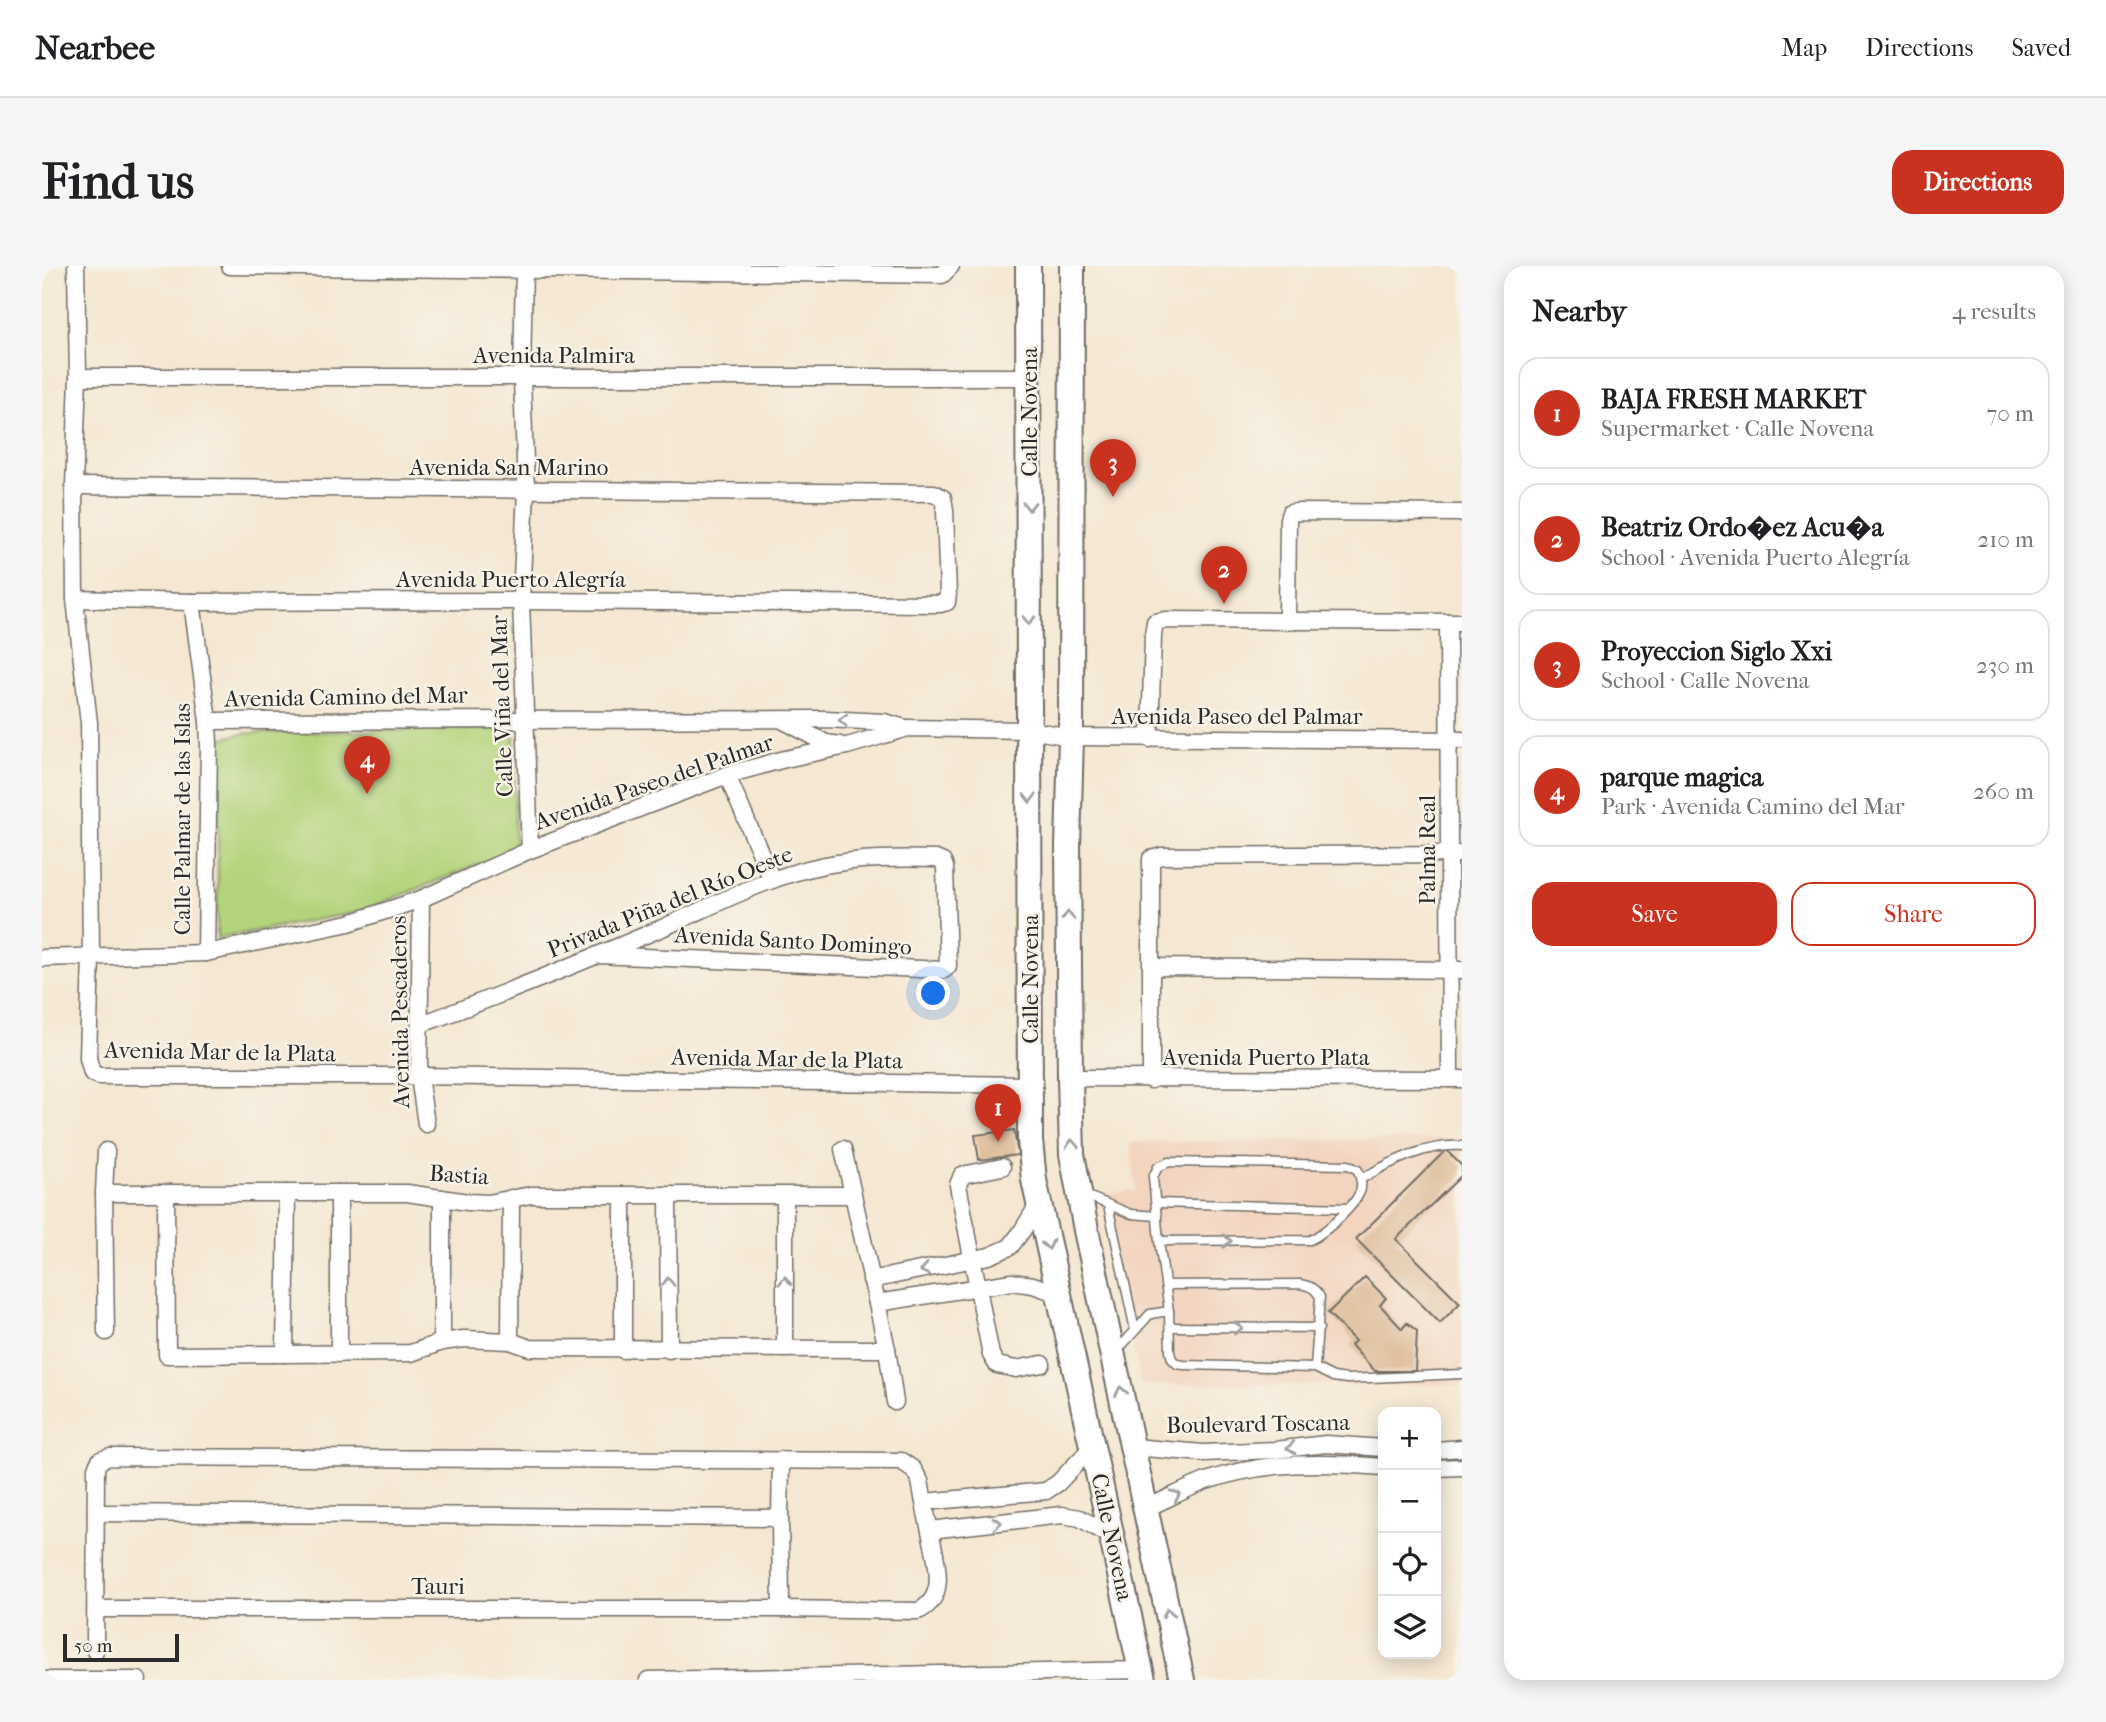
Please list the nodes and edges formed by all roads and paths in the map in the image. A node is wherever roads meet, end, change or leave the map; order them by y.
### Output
1 (76, 266) edge
2 (230, 266) edge
3 (1028, 266) edge
4 (1072, 266) edge
5 (950, 267) edge
6 (524, 268) edge
7 (78, 377) junction
8 (1029, 377) junction
9 (522, 378) junction
10 (74, 486) junction
11 (526, 490) junction
12 (1462, 513) edge
13 (75, 599) junction
14 (192, 601) junction
15 (521, 601) junction
16 (947, 602) joint
17 (1287, 620) junction
18 (1455, 622) edge
19 (524, 719) junction
20 (778, 719) junction
21 (208, 722) junction
22 (908, 728) junction
23 (1030, 730) junction
24 (1071, 737) junction
25 (1150, 739) junction
26 (1455, 740) edge
27 (847, 746) junction
28 (785, 759) junction
29 (727, 775) junction
30 (530, 849) junction
31 (1456, 854) edge
32 (772, 880) junction
33 (421, 900) junction
34 (206, 953) junction
35 (598, 955) junction
36 (92, 957) junction
37 (42, 958) edge
38 (1151, 967) junction
39 (944, 970) joint
40 (1455, 970) edge
41 (421, 1024) junction
42 (419, 1076) junction
43 (1070, 1078) junction
44 (1456, 1079) edge
45 (1151, 1080) junction
46 (1030, 1085) junction
47 (426, 1124) dead end
48 (1462, 1146) edge
49 (843, 1149) dead end
50 (106, 1151) dead end
51 (1002, 1167) dead end
52 (1361, 1179) junction
53 (104, 1193) junction
54 (166, 1193) junction
55 (287, 1193) junction
56 (339, 1193) junction
57 (1080, 1193) junction
58 (852, 1195) junction
59 (623, 1196) junction
60 (668, 1196) junction
61 (785, 1196) junction
62 (442, 1198) junction
63 (511, 1198) junction
64 (1039, 1203) junction
65 (1156, 1203) junction
66 (1108, 1205) junction
67 (1348, 1208) junction
68 (1157, 1216) junction
69 (1159, 1241) junction
70 (973, 1260) junction
71 (872, 1280) junction
72 (1165, 1285) junction
73 (977, 1287) junction
74 (1059, 1294) junction
75 (877, 1303) junction
76 (1169, 1311) junction
77 (1170, 1327) junction
78 (1319, 1328) junction
79 (1135, 1330) junction
80 (106, 1332) dead end
81 (510, 1341) junction
82 (442, 1342) junction
83 (785, 1349) junction
84 (887, 1349) junction
85 (623, 1350) junction
86 (669, 1350) junction
87 (285, 1354) junction
88 (339, 1354) junction
89 (1114, 1356) junction
90 (1042, 1364) dead end
91 (1315, 1368) junction
92 (1462, 1374) edge
93 (895, 1402) dead end
94 (1092, 1447) junction
95 (1133, 1447) junction
96 (1378, 1448) edge
97 (1462, 1448) edge
98 (1441, 1450) edge
99 (1233, 1452) junction
100 (781, 1460) junction
101 (1378, 1467) edge
102 (1462, 1467) edge
103 (1441, 1468) edge
104 (1236, 1473) junction
105 (1020, 1494) junction
106 (924, 1502) junction
107 (1147, 1508) junction
108 (96, 1513) junction
109 (780, 1518) junction
110 (1024, 1520) junction
111 (930, 1530) junction
112 (1112, 1537) junction
113 (96, 1608) junction
114 (781, 1609) junction
115 (95, 1651) dead end
116 (1180, 1672) edge
117 (1142, 1675) edge
118 (42, 1680) edge
119 (138, 1680) edge
120 (648, 1680) edge
121 (672, 1680) edge

1 - 7 street, Avenida Mar de la Plata
2 - 6 street
3 - 8 main road, Calle Novena
4 - 24 main road, Calle Novena
5 - 6 street
6 - 9 street, Calle Viña del Mar
7 - 9 street, Avenida Palmira
7 - 10 street, Avenida Mar de la Plata
8 - 9 street, Avenida Palmira
8 -> 23 main road, Calle Novena
9 - 11 street, Calle Viña del Mar
10 - 11 street, Avenida San Marino
10 - 13 street, Avenida Mar de la Plata
11 - 15 street, Calle Viña del Mar
11 - 16 street, Avenida San Marino
12 - 17 street
13 - 14 street, Avenida Puerto Alegría
13 - 36 street, Avenida Mar de la Plata
14 - 15 street, Avenida Puerto Alegría
14 - 21 street, Calle Palmar de las Islas
15 - 16 street, Avenida Puerto Alegría
15 - 19 street, Calle Viña del Mar
17 - 18 street
17 - 25 street
18 - 26 street, Palma Real
19 - 20 street, Avenida Camino del Mar
19 - 21 street, Avenida Camino del Mar
19 - 30 street, Calle Viña del Mar
22 -> 20 street, Avenida Camino del Mar
20 - 27 street, Avenida Camino del Mar
20 - 28 street
21 - 34 street, Calle Palmar de las Islas
22 - 23 street, Avenida Paseo del Palmar
22 - 27 street, Avenida Paseo del Palmar
23 - 24 street, Avenida Paseo del Palmar
23 -> 46 main road, Calle Novena
24 - 25 street, Avenida Paseo del Palmar
43 -> 24 main road, Calle Novena
25 - 26 street, Avenida Paseo del Palmar
26 - 31 street, Palma Real
27 - 28 street, Avenida Paseo del Palmar
28 - 29 street, Avenida Paseo del Palmar
29 - 30 street, Avenida Paseo del Palmar
29 - 32 street
30 - 33 street, Avenida Paseo del Palmar
31 - 38 street
31 - 40 street, Palma Real
32 - 35 street, Privada Piña del Río Oeste
32 - 39 street, Privada Piña del Río Oeste
33 - 34 street, Avenida Paseo del Palmar
33 - 41 street, Avenida Pescaderos
34 - 36 street, Avenida Paseo del Palmar
35 - 39 street, Avenida Santo Domingo
35 - 41 street, Privada Piña del Río Oeste
36 - 37 street, Avenida Paseo del Palmar
36 - 42 street, Avenida Mar de la Plata
38 - 40 street
38 - 45 street
40 - 44 street, Palma Real
41 - 42 street, Avenida Pescaderos
42 - 46 street, Avenida Mar de la Plata
42 - 47 street, Avenida Pescaderos
43 - 45 street, Avenida Puerto Plata
57 -> 43 main road, Calle Novena
44 - 45 street, Avenida Puerto Plata
46 - 64 main road, Calle Novena
48 - 52 lane
49 - 58 street
50 - 53 street
51 - 70 street
52 - 65 lane
52 - 67 lane
53 - 54 street, Bastia
53 - 80 street
54 - 55 street, Bastia
54 - 87 street
55 - 56 street, Bastia
55 - 87 street
56 - 62 street, Bastia
56 - 88 street
57 - 66 lane
57 - 89 main road, Calle Novena
58 - 61 street, Bastia
58 - 71 street
59 - 60 street, Bastia
59 - 63 street, Bastia
59 - 85 street
60 - 61 street, Bastia
86 -> 60 street
83 -> 61 street
62 - 63 street, Bastia
62 - 82 street
63 - 81 street
64 - 70 street
64 -> 74 main road, Calle Novena
65 - 67 lane
65 - 68 lane
66 - 68 lane
66 - 79 lane
69 -> 67 lane
68 - 69 lane
69 - 72 lane
70 -> 71 street
70 - 73 street
71 - 75 street
72 - 76 lane
72 - 78 lane
73 - 74 street
73 - 75 street
73 - 90 street
74 - 94 main road, Calle Novena
75 - 84 street
76 - 77 lane
76 - 79 lane
77 -> 78 lane
77 - 91 lane
78 - 91 lane
79 - 89 lane
81 - 82 street
81 - 85 street
82 - 88 street
83 - 84 street
83 - 86 street
84 - 93 street
85 - 86 street
87 - 88 street
95 -> 89 main road, Calle Novena
91 - 92 lane
94 - 105 street
94 - 112 main road, Calle Novena
95 - 99 street, Boulevard Toscana
95 - 107 main road, Calle Novena
96 -> 99 street, Boulevard Toscana
97 - 98 street
99 - 104 street
100 - 106 street
100 - 108 street
100 - 109 street
101 - 104 street, Boulevard Toscana
102 - 103 street
107 -> 104 street, Boulevard Toscana
105 - 106 street
105 - 110 street
106 - 111 street
116 -> 107 main road, Calle Novena
108 - 109 street
108 - 113 street
109 - 114 street
111 -> 110 street
110 - 112 street
111 - 114 street, Tauri
112 - 117 main road, Calle Novena
113 - 114 street, Tauri
113 - 115 street
116 - 117 main road
117 - 121 street
118 - 119 street
120 - 121 street

